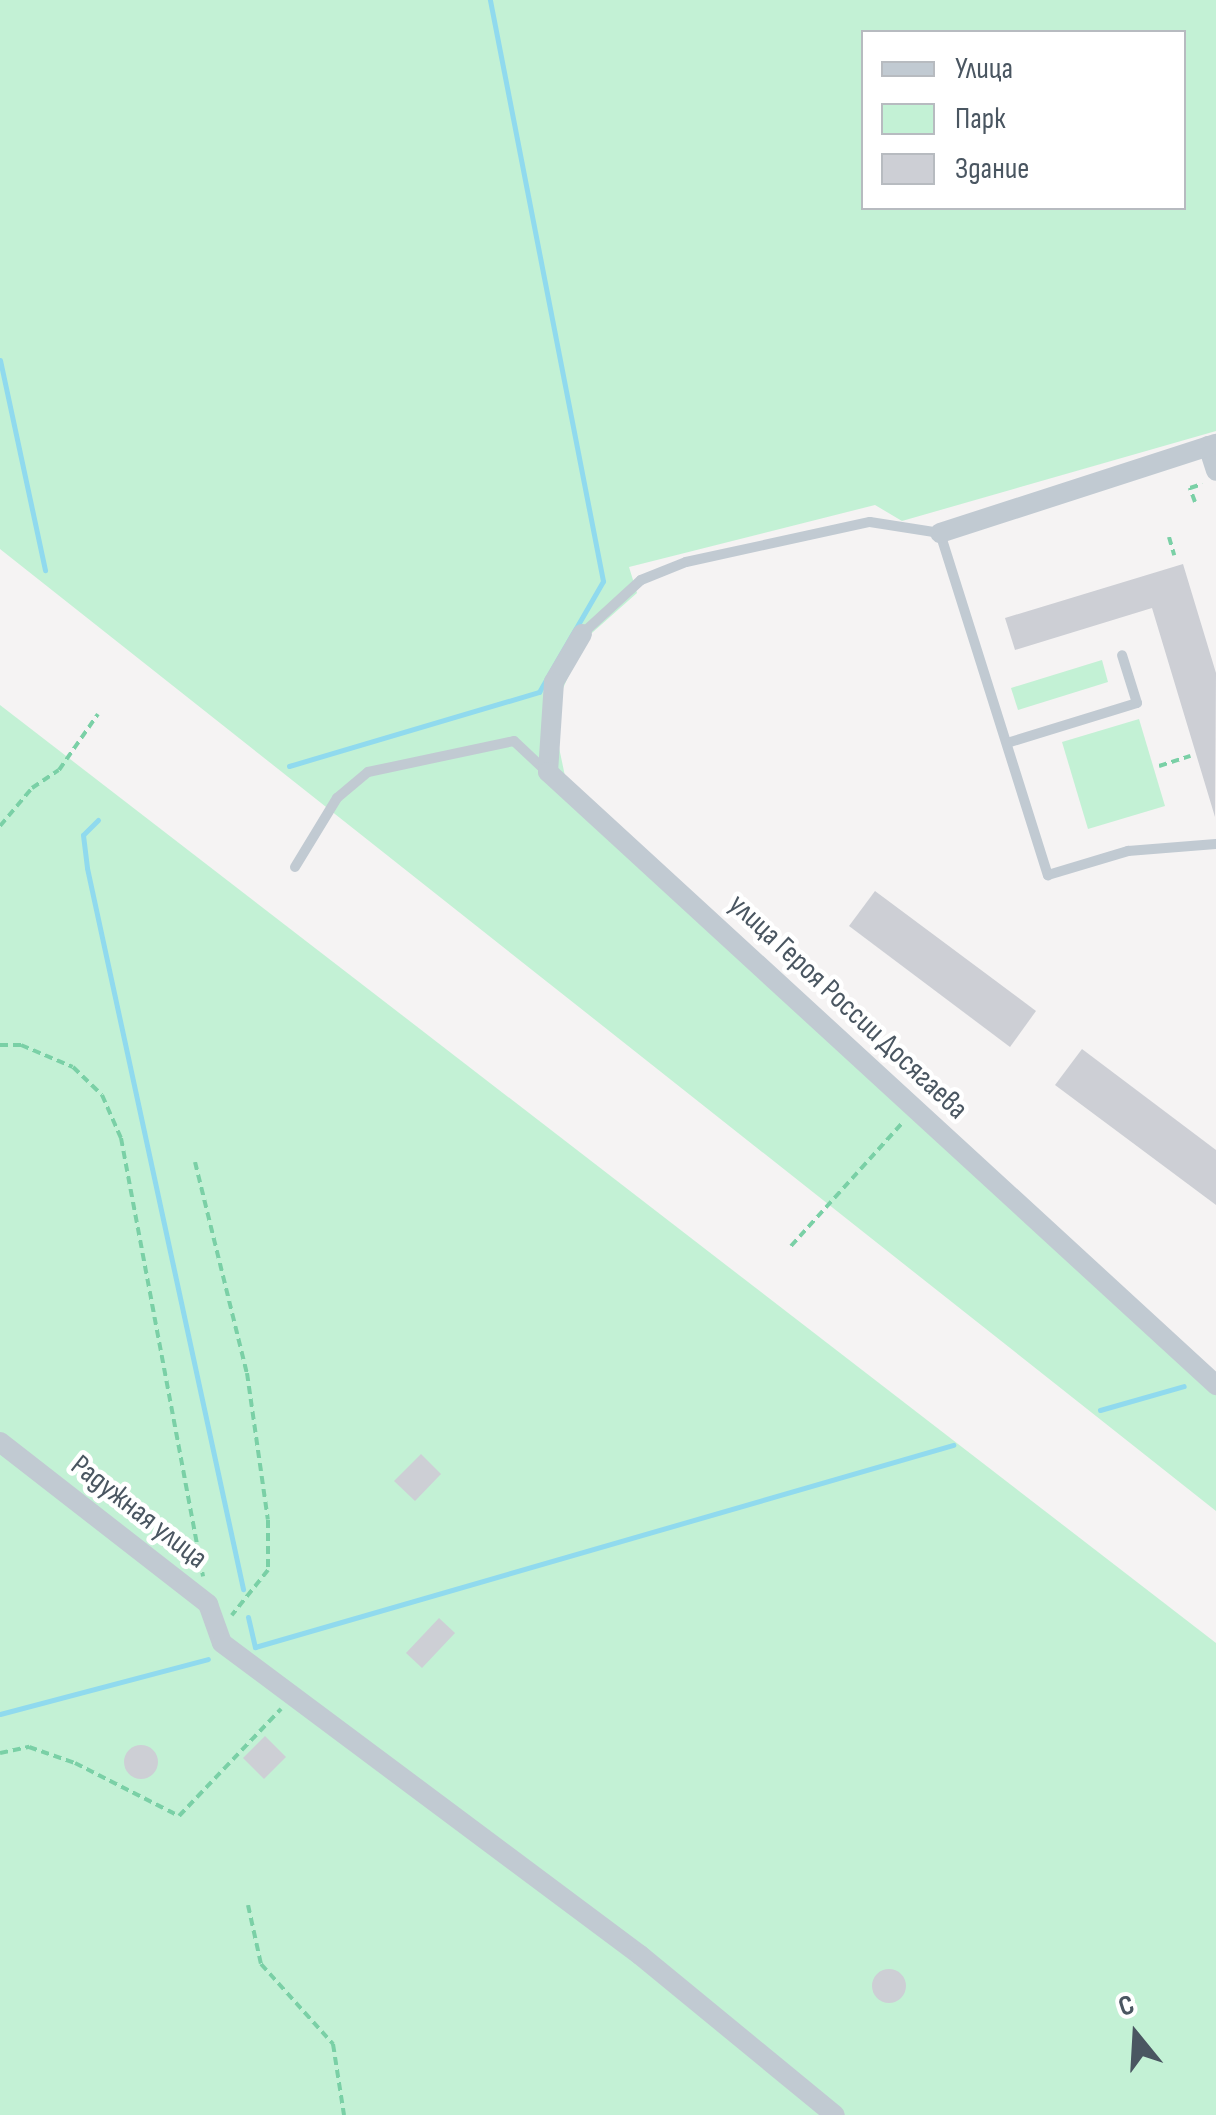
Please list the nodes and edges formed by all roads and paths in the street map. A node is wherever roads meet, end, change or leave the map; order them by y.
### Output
1 (1212, 445) edge
2 (1216, 471) edge
3 (1216, 479) edge
4 (1195, 502) dead end
5 (940, 532) junction
6 (1169, 537) dead end
7 (1174, 555) dead end
8 (582, 634) joint
9 (1122, 655) dead end
10 (98, 714) dead end
11 (1007, 743) junction
12 (1190, 756) dead end
13 (1158, 766) dead end
14 (548, 772) junction
15 (0, 826) edge
16 (1216, 844) edge
17 (295, 867) dead end
18 (0, 1045) edge
19 (914, 1109) junction
20 (195, 1162) dead end
21 (791, 1246) dead end
22 (1216, 1385) edge
23 (0, 1442) edge
24 (208, 1604) junction
25 (222, 1644) junction
26 (292, 1696) junction
27 (0, 1754) edge
28 (248, 1904) dead end
29 (829, 2113) edge
30 (344, 2115) edge

1 - 2 street
1 - 5 street
3 - 4 path
5 - 8 lane
5 - 11 lane
6 - 7 path
8 - 14 street
9 - 11 lane
10 - 15 path
11 - 16 lane
12 - 13 path
14 - 17 lane
14 - 19 street, улица Героя России Досягаева
18 - 24 path
19 - 21 path
19 - 22 street, улица Героя России Досягаева
20 - 25 path
23 - 24 street, Радужная улица
24 - 25 street, Радужная улица
25 - 26 street
26 - 27 path
26 - 29 street
28 - 30 path

